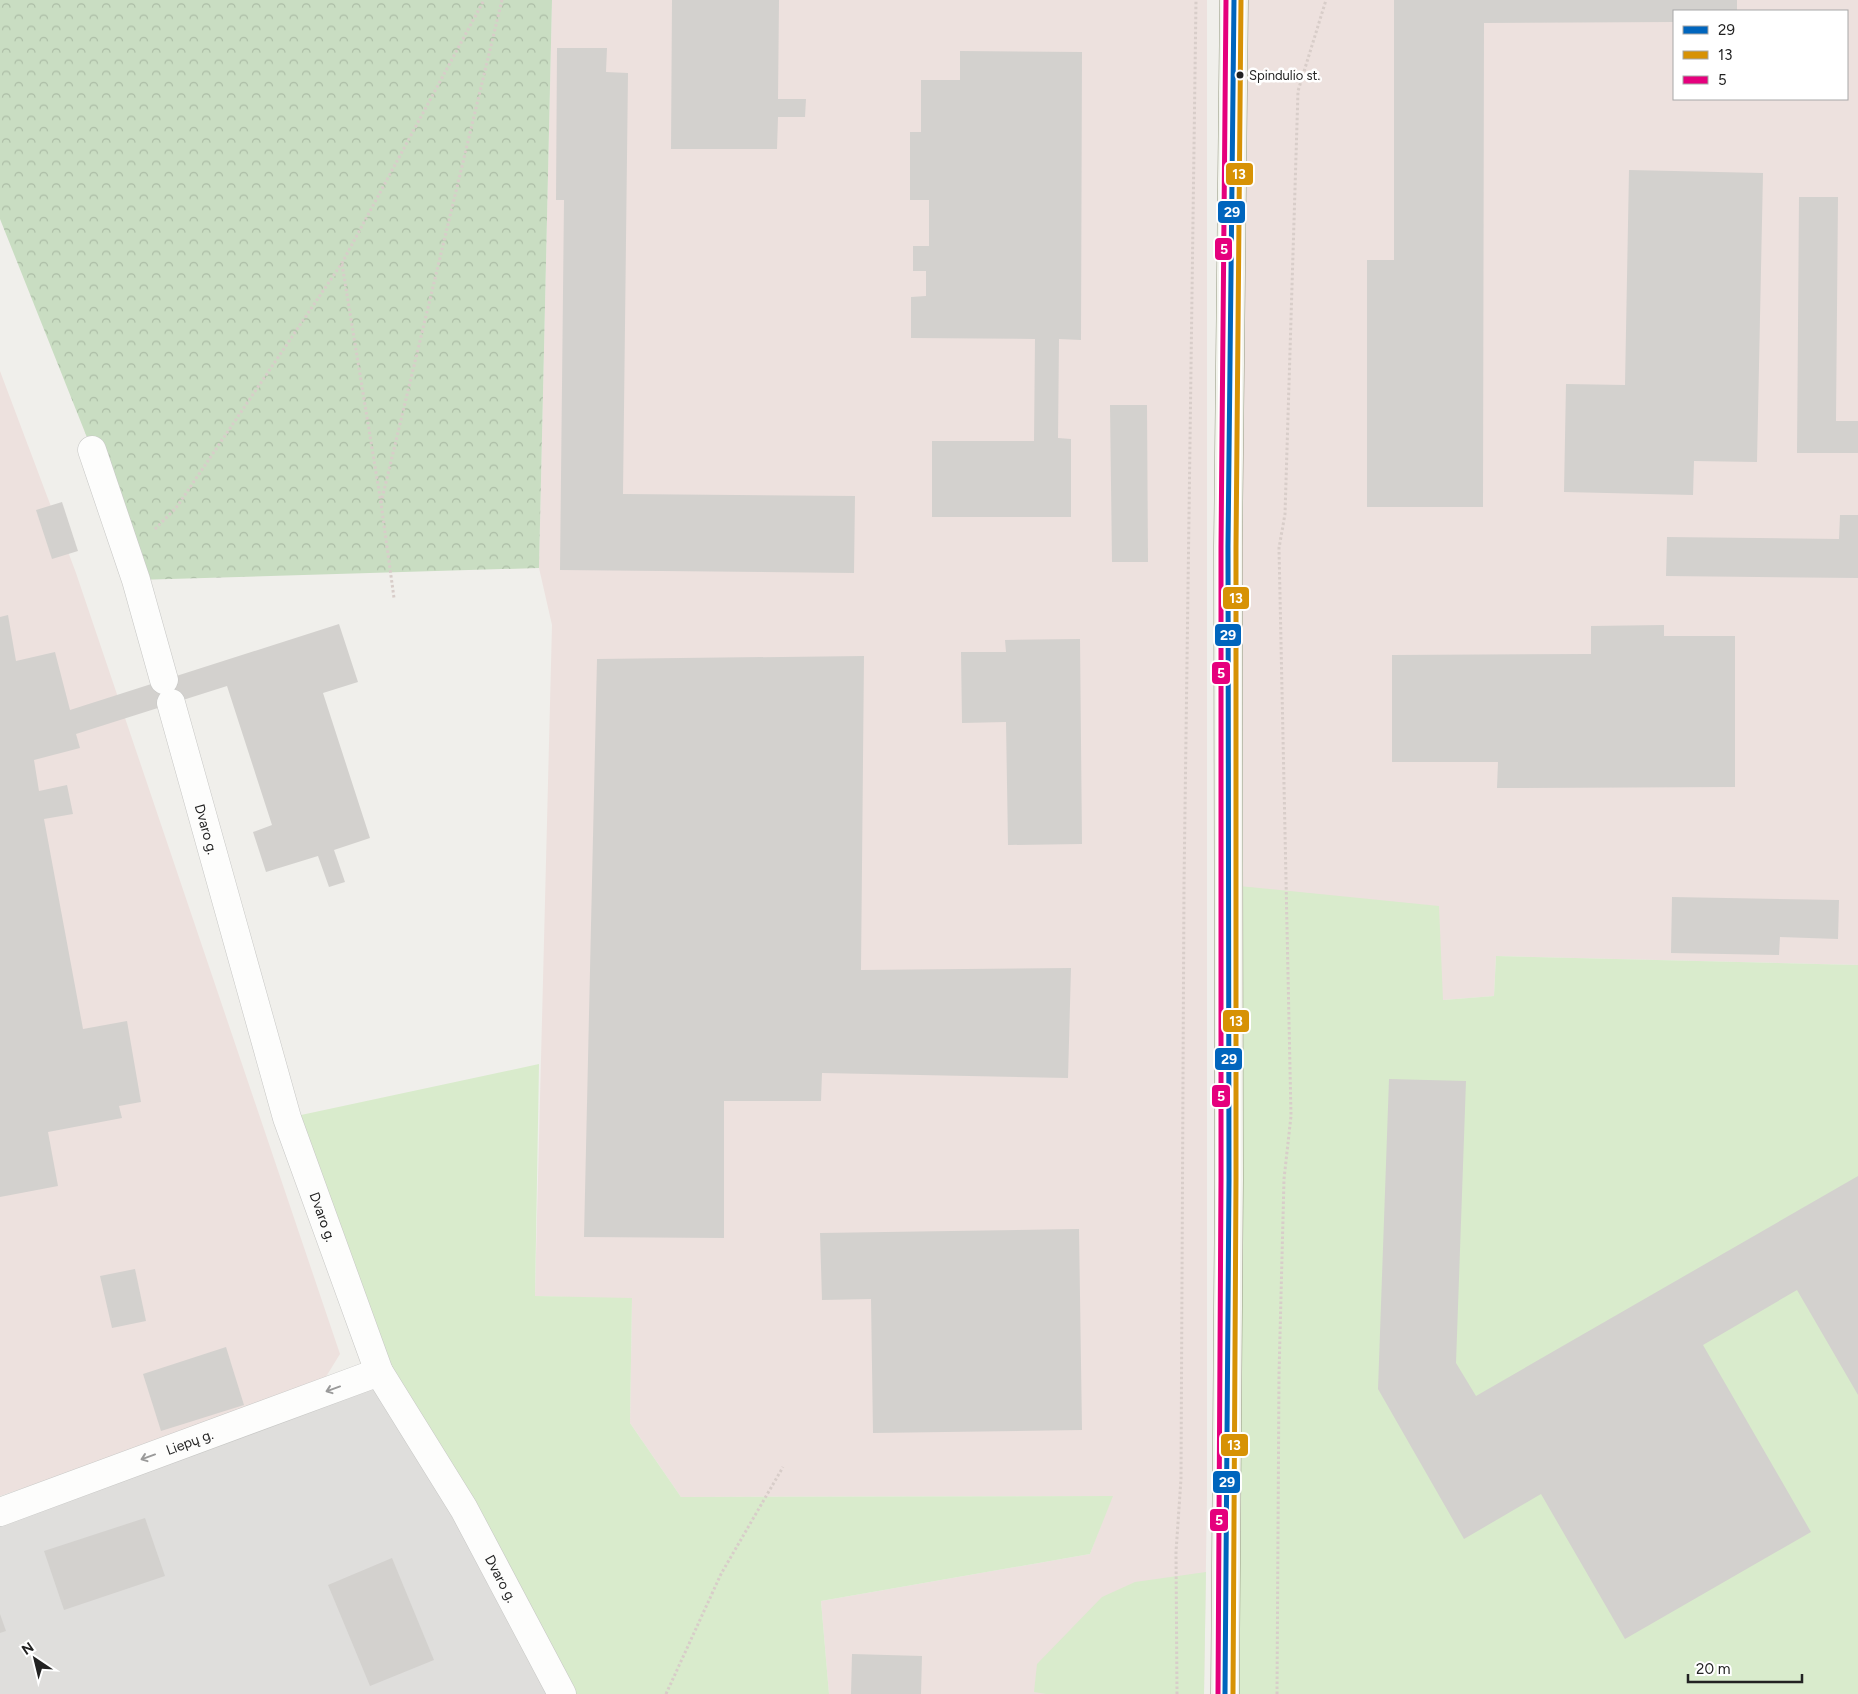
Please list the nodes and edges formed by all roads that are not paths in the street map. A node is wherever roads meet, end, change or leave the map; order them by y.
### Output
1 (1234, 0) edge
2 (92, 450) dead end
3 (379, 1372) junction
4 (0, 1512) edge
5 (562, 1694) edge
6 (1225, 1694) edge

1 - 6 main road
2 - 3 street, Dvaro g.
3 -> 4 street, Liepų g.
3 - 5 street, Dvaro g.

